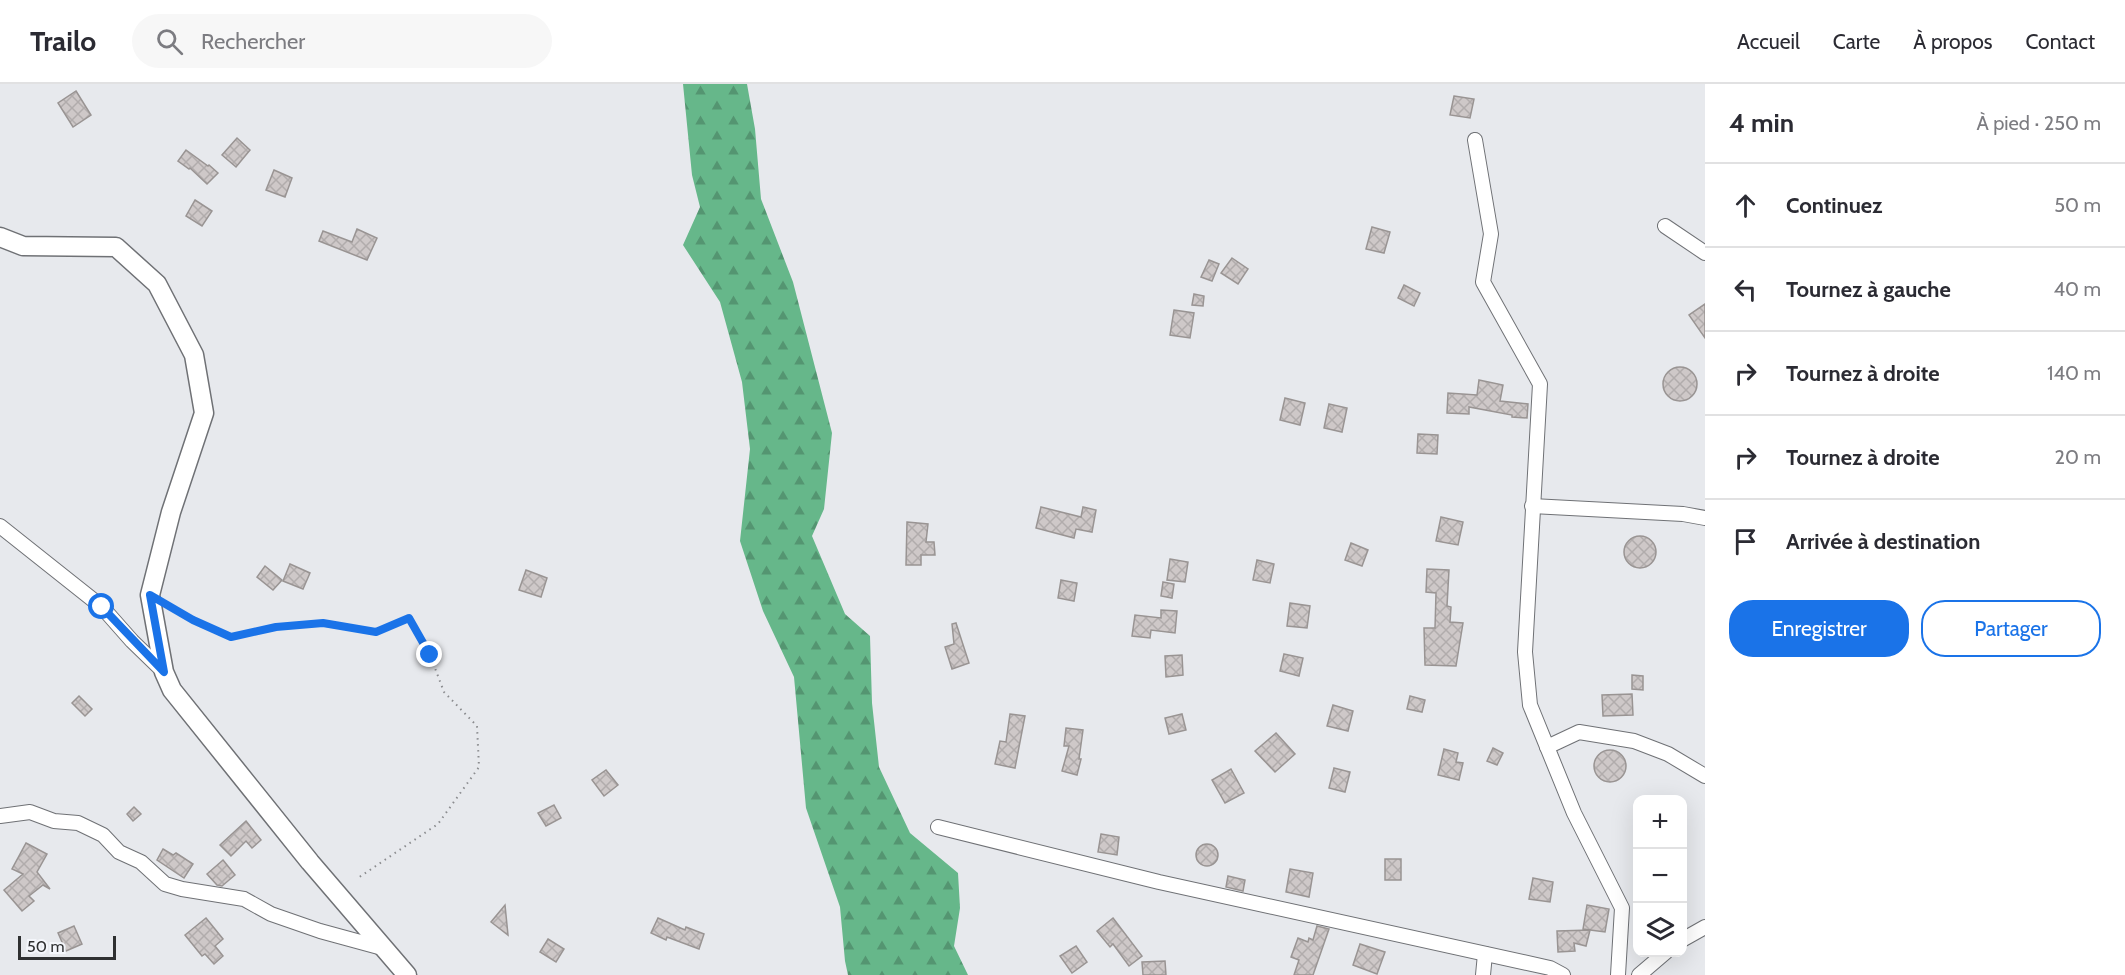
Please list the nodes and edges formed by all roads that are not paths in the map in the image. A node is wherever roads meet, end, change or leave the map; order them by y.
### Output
1 (1475, 140) dead end
2 (1665, 226) dead end
3 (0, 237) edge
4 (1705, 253) edge
5 (1532, 506) junction
6 (1705, 518) edge
7 (0, 526) edge
8 (164, 672) junction
9 (1547, 747) junction
10 (1705, 776) edge
11 (0, 816) edge
12 (938, 827) dead end
13 (1705, 927) edge
14 (1687, 938) edge
15 (386, 949) junction
16 (1485, 954) junction
17 (1660, 957) edge
18 (407, 975) edge
19 (1483, 975) edge
20 (1563, 975) edge
21 (1618, 975) edge
22 (1639, 975) edge

1 - 5 street
2 - 4 street
3 - 8 street
5 - 6 street
5 - 9 street
7 - 8 street
8 - 15 street
9 - 10 street
9 - 21 street
11 - 15 street
12 - 16 street
13 - 14 street
15 - 18 street
16 - 19 street
16 - 20 street
17 - 22 street

